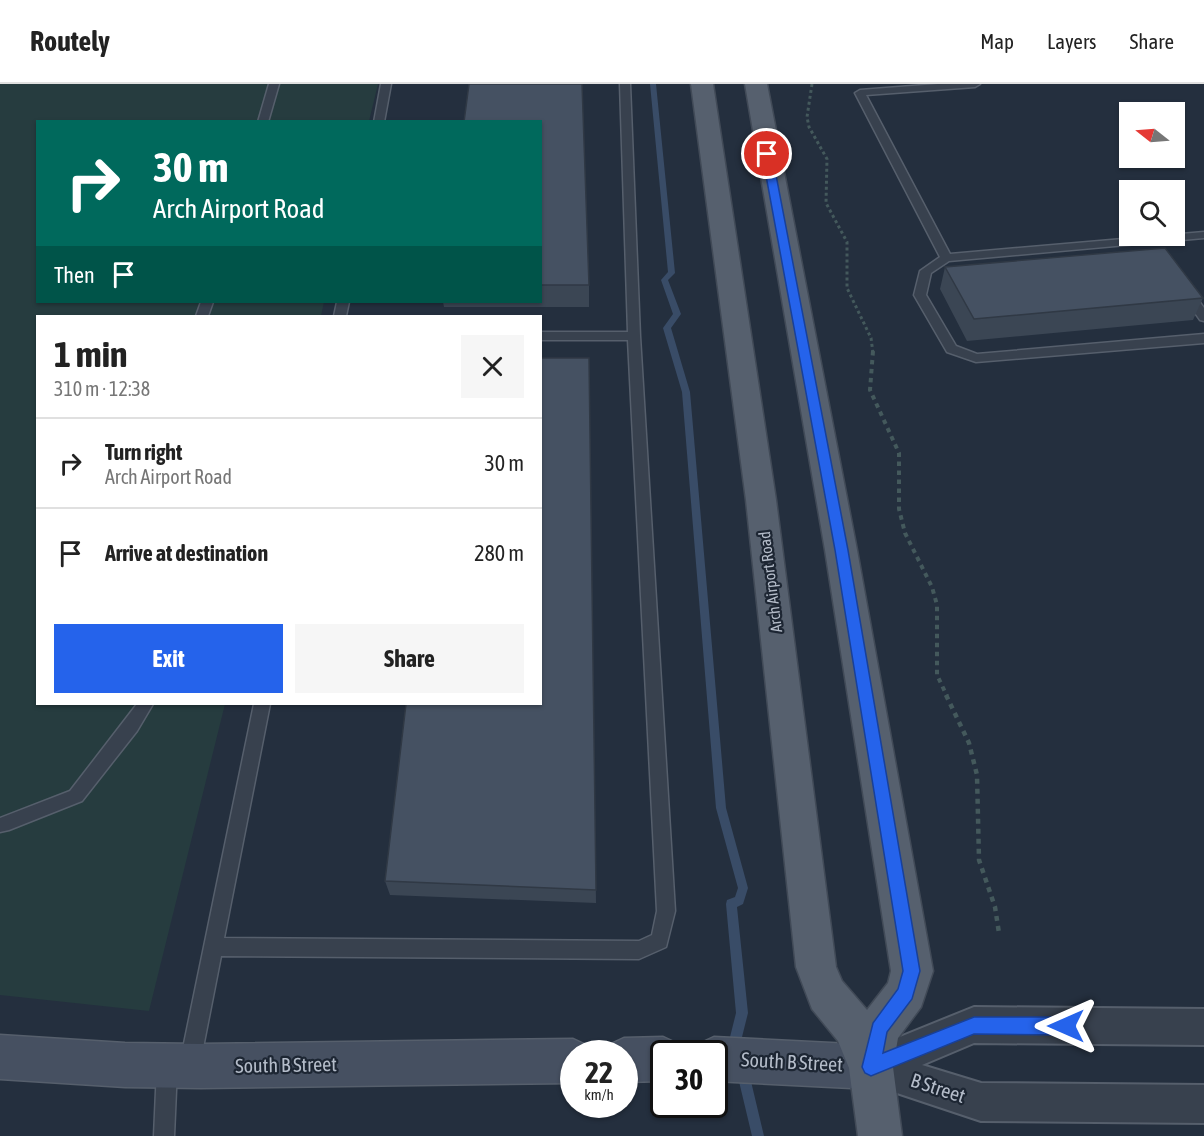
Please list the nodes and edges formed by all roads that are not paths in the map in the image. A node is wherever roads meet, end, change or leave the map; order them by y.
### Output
1 (274, 84) edge
2 (386, 84) edge
3 (625, 84) edge
4 (702, 84) edge
5 (756, 84) edge
6 (975, 84) edge
7 (264, 120) edge
8 (379, 120) edge
9 (1204, 235) edge
10 (1185, 236) edge
11 (1119, 242) edge
12 (1156, 246) edge
13 (1162, 255) edge
14 (946, 258) junction
15 (1179, 280) edge
16 (1204, 317) edge
17 (542, 336) edge
18 (634, 336) junction
19 (1204, 338) edge
20 (144, 705) edge
21 (262, 705) edge
22 (1, 827) edge
23 (213, 947) junction
24 (1204, 1027) edge
25 (0, 1057) edge
26 (728, 1060) edge
27 (560, 1061) edge
28 (178, 1066) junction
29 (871, 1067) junction
30 (1204, 1104) edge
31 (164, 1136) edge
32 (880, 1136) edge

1 - 7 lane
2 - 8 lane
3 - 18 lane
4 - 29 main road, Arch Airport Road
5 - 29 main road, Arch Airport Road
6 - 14 lane
9 - 10 lane
11 - 14 lane
12 - 13 lane
14 - 19 lane
15 - 16 lane
17 - 18 lane
18 - 23 lane
20 - 22 lane
21 - 23 lane
23 - 28 lane
24 - 29 street, B Street
25 - 28 street, South B Street
26 - 29 street, South B Street
27 - 28 street, South B Street
28 - 31 lane
29 - 30 street, B Street
29 - 32 main road, Arch Airport Road

